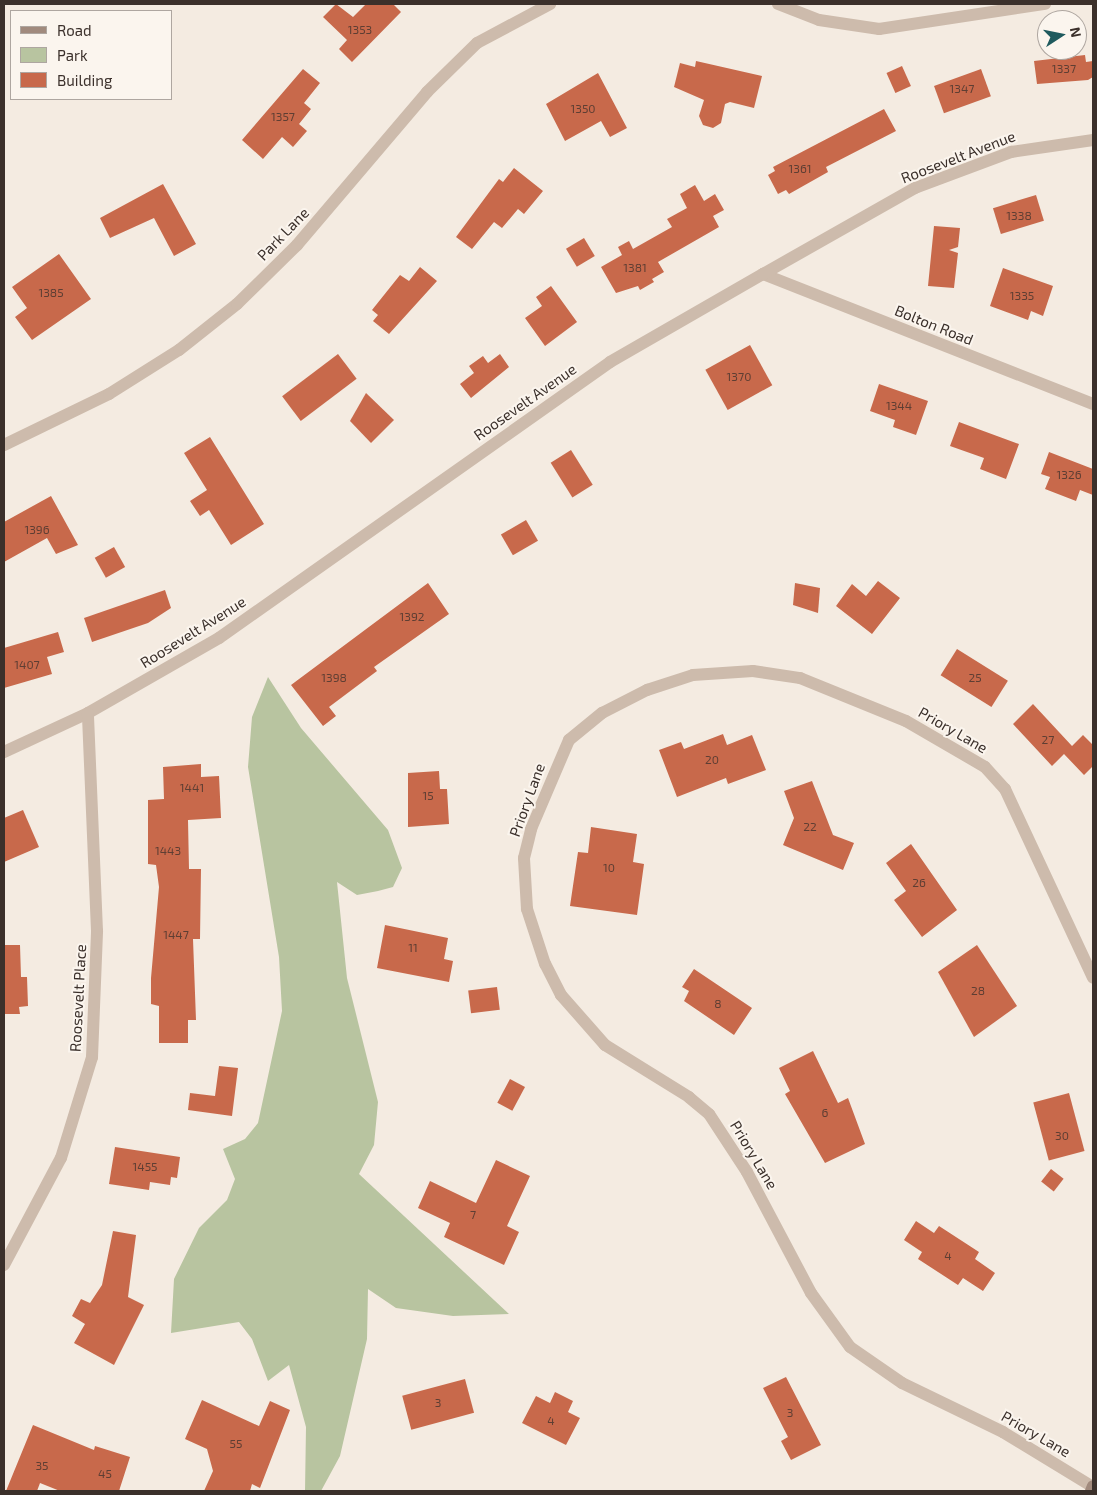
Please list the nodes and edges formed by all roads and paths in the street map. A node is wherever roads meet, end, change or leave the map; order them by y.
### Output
1 (550, 4) edge
2 (778, 4) edge
3 (1045, 4) edge
4 (1093, 140) edge
5 (763, 274) junction
6 (1093, 404) edge
7 (4, 445) edge
8 (88, 713) junction
9 (4, 752) edge
10 (1093, 978) edge
11 (4, 1265) edge
12 (1093, 1486) edge
13 (1091, 1491) edge

1 - 7 street, Park Lane
2 - 3 street
4 - 5 street, Roosevelt Avenue
5 - 6 street, Bolton Road
5 - 8 street, Roosevelt Avenue
8 - 9 street, Roosevelt Avenue
8 - 11 street, Roosevelt Place
10 - 12 street, Priory Lane
12 - 13 street

